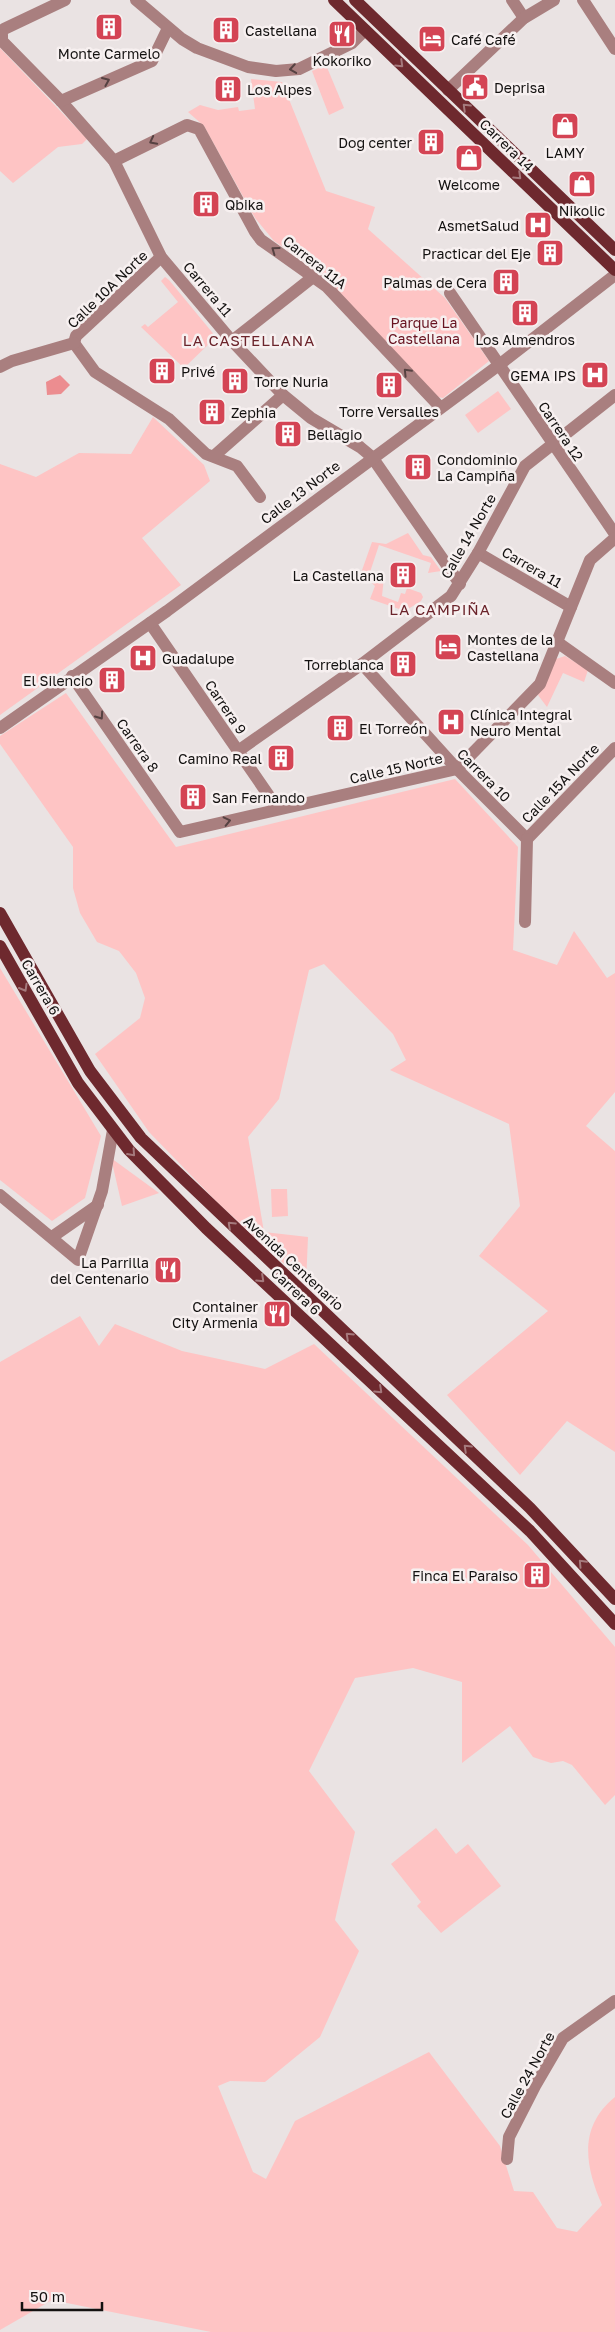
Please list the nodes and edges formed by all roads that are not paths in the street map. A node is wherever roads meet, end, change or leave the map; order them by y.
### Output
1 (65, 0) edge
2 (136, 0) edge
3 (334, 0) edge
4 (355, 0) edge
5 (512, 0) edge
6 (554, 0) edge
7 (583, 0) edge
8 (524, 18) junction
9 (168, 28) junction
10 (365, 30) junction
11 (1, 35) edge
12 (615, 49) edge
13 (448, 90) junction
14 (61, 101) junction
15 (114, 161) junction
16 (615, 250) edge
17 (161, 257) junction
18 (615, 270) edge
19 (615, 275) edge
20 (313, 276) junction
21 (450, 293) dead end
22 (232, 341) junction
23 (74, 343) junction
24 (499, 365) junction
25 (0, 367) edge
26 (283, 394) junction
27 (615, 395) edge
28 (440, 407) junction
29 (552, 445) junction
30 (214, 456) junction
31 (372, 458) junction
32 (260, 497) dead end
33 (615, 536) edge
34 (478, 553) junction
35 (460, 584) junction
36 (571, 607) junction
37 (150, 622) junction
38 (557, 642) junction
39 (362, 664) junction
40 (72, 676) junction
41 (615, 683) edge
42 (0, 728) edge
43 (615, 748) edge
44 (238, 751) junction
45 (457, 769) junction
46 (278, 809) junction
47 (180, 832) joint
48 (527, 839) junction
49 (0, 913) edge
50 (525, 922) dead end
51 (0, 946) edge
52 (112, 1130) junction
53 (0, 1195) edge
54 (98, 1205) junction
55 (52, 1237) junction
56 (615, 1599) edge
57 (615, 1624) edge
58 (615, 2001) edge
59 (507, 2158) dead end

1 - 11 street
2 - 9 street
3 - 10 main road, Carrera 14
4 - 13 main road, Carrera 14
5 - 8 street
6 - 8 street
7 - 12 street
8 - 13 street
10 -> 9 street
14 -> 9 street
10 -> 18 main road, Carrera 14
11 - 14 street, Carrera 11
16 -> 13 main road, Carrera 14
14 - 15 street, Carrera 11
15 - 17 street, Carrera 11
20 -> 15 street, Carrera 11A
17 - 22 street, Carrera 11
17 - 23 street, Calle 10A Norte
19 - 24 street, Calle 13 Norte
20 - 22 street
28 -> 20 street, Carrera 11A
21 - 24 street, Carrera 12
22 - 26 street, Carrera 11
23 - 25 street
23 - 30 street
24 - 28 street, Calle 13 Norte
24 - 29 street, Carrera 12
26 - 30 street
26 - 31 street, Carrera 11
27 - 29 street, Calle 14 Norte
28 - 31 street, Calle 13 Norte
29 - 33 street, Carrera 12
29 - 34 street, Calle 14 Norte
30 - 32 street
31 - 35 street, Carrera 11
31 - 37 street, Calle 13 Norte
33 - 36 street, Calle 15 Norte
34 - 35 street, Calle 14 Norte
34 - 36 street, Carrera 11
35 - 39 street, Calle 14 Norte
36 - 38 street, Calle 15 Norte
37 - 40 street, Calle 13 Norte
37 - 44 street, Carrera 9
38 - 41 street
38 - 45 street, Calle 15 Norte
39 - 44 street, Calle 14 Norte
39 - 45 street, Carrera 10
40 - 42 street, Calle 13 Norte
40 -> 47 street, Carrera 8
43 - 48 street, Calle 15A Norte
44 - 46 street, Carrera 9
45 - 46 street, Calle 15 Norte
45 - 48 street, Carrera 10
47 -> 46 street, Calle 15 Norte
48 - 50 street
56 -> 49 main road, Avenida Centenario
51 -> 52 main road, Carrera 6
52 - 54 street
52 -> 57 main road, Carrera 6
53 - 55 street
54 - 55 street
54 - 55 street
58 - 59 street, Calle 24 Norte

